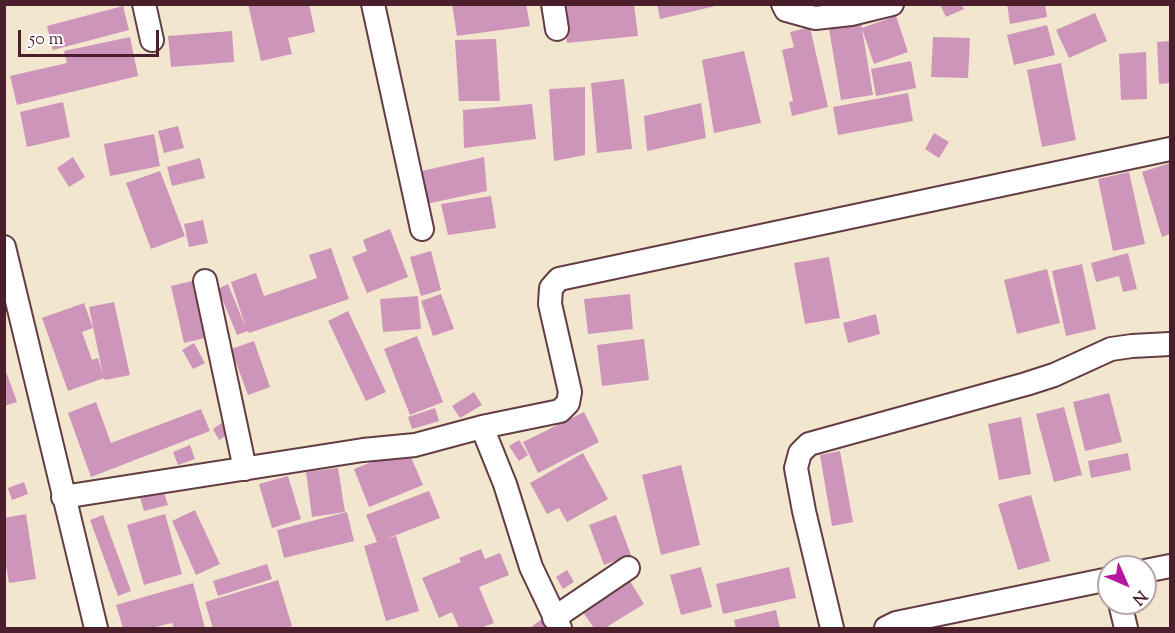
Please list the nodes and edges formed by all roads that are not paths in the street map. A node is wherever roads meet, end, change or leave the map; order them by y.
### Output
1 (144, 4) edge
2 (373, 4) edge
3 (553, 4) edge
4 (783, 4) edge
5 (892, 4) edge
6 (557, 29) dead end
7 (152, 40) dead end
8 (1170, 149) edge
9 (422, 229) dead end
10 (4, 248) edge
11 (205, 281) dead end
12 (12, 312) edge
13 (1170, 344) edge
14 (482, 427) junction
15 (245, 469) junction
16 (63, 497) junction
17 (628, 568) dead end
18 (1097, 581) edge
19 (557, 623) edge
20 (96, 628) edge
21 (832, 628) edge
22 (886, 628) edge

1 - 7 street
2 - 9 street
3 - 6 street
4 - 5 street
8 - 14 street
10 - 12 street
11 - 15 street
12 - 16 street
13 - 21 street
14 - 15 street
14 - 19 street
15 - 16 street
16 - 20 street
17 - 19 street
18 - 22 street

